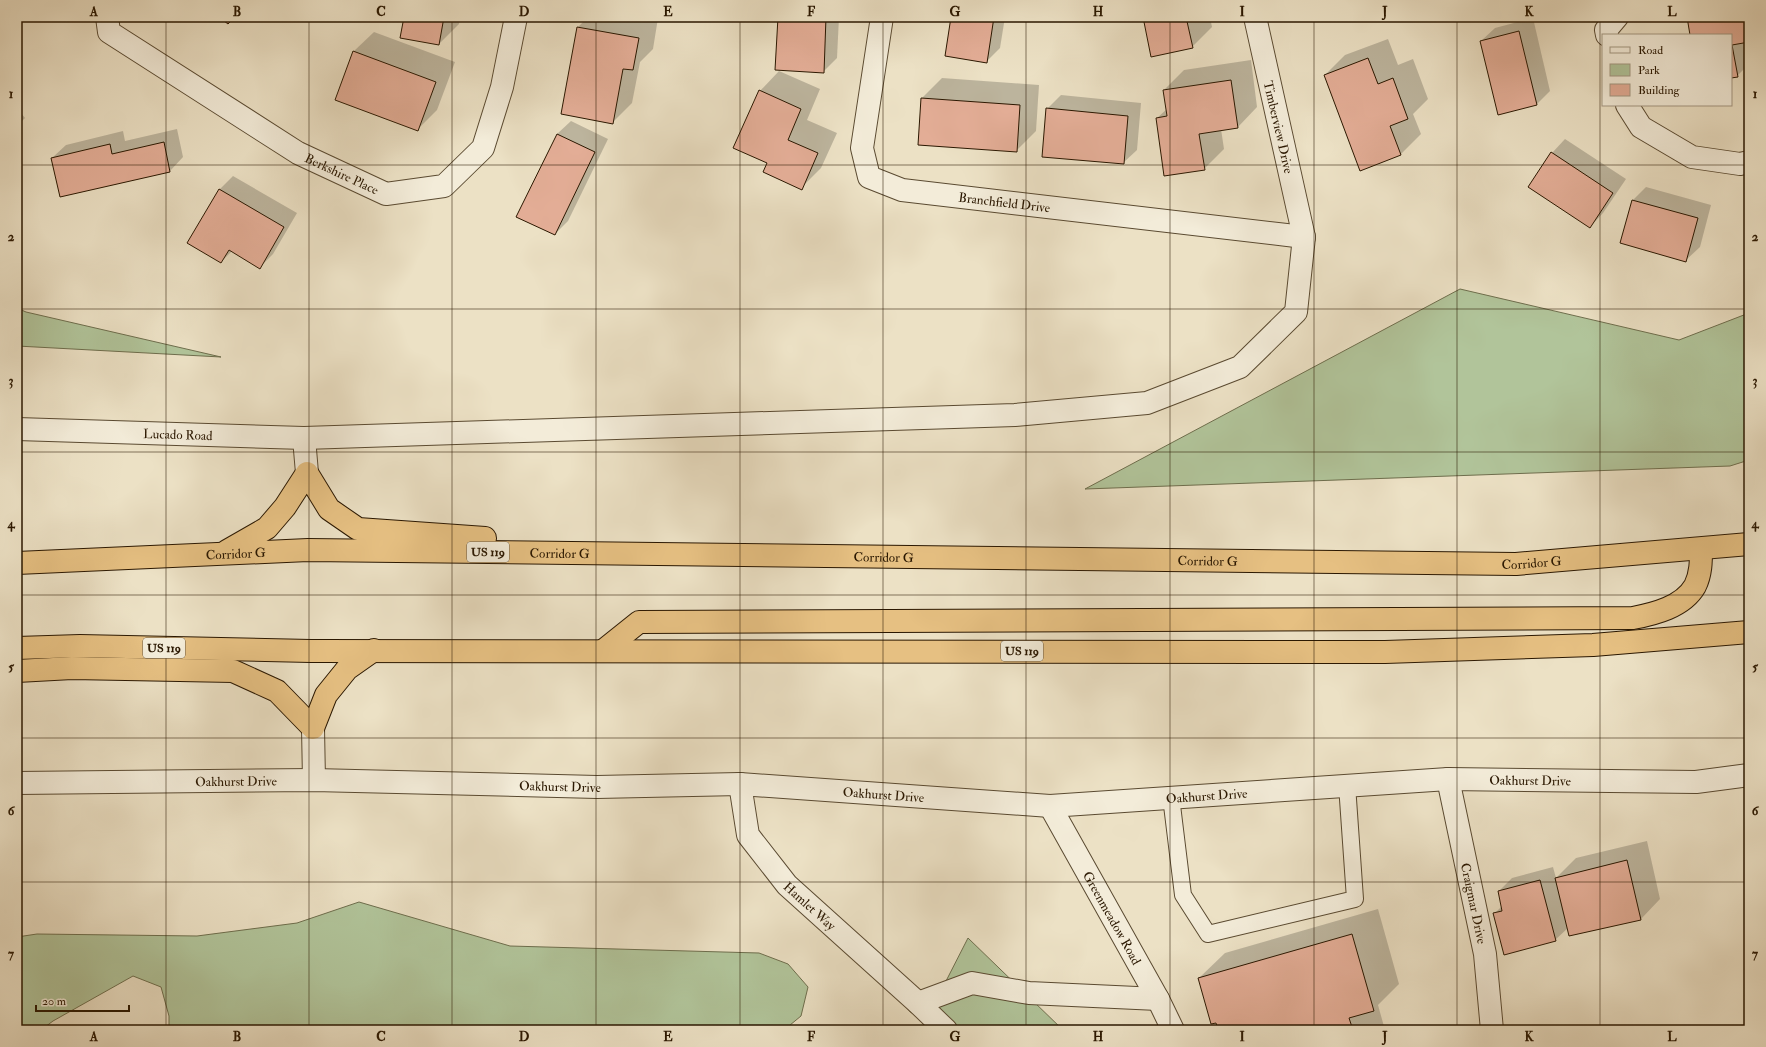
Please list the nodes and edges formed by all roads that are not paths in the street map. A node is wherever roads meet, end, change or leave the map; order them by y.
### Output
1 (516, 17) edge
2 (882, 17) edge
3 (1255, 17) edge
4 (1617, 17) edge
5 (108, 24) edge
6 (1607, 34) edge
7 (1627, 106) edge
8 (1749, 162) edge
9 (1304, 237) junction
10 (17, 429) edge
11 (304, 438) junction
12 (306, 472) junction
13 (1749, 544) edge
14 (1701, 549) junction
15 (224, 553) junction
16 (806, 556) junction
17 (17, 563) edge
18 (1749, 632) edge
19 (17, 648) edge
20 (374, 650) junction
21 (604, 650) junction
22 (17, 671) edge
23 (313, 728) junction
24 (1749, 775) edge
25 (1448, 779) junction
26 (314, 780) junction
27 (17, 783) edge
28 (740, 784) junction
29 (1347, 785) junction
30 (1171, 797) junction
31 (1050, 806) junction
32 (1158, 999) junction
33 (918, 1003) junction
34 (946, 1030) edge
35 (1173, 1030) edge
36 (1492, 1030) edge

1 - 5 street, Berkshire Place
2 - 9 street, Branchfield Drive
3 - 9 street, Timberview Drive
4 - 6 street
7 - 8 street
9 - 11 street, Timberview Drive
10 - 11 street, Lucado Road
11 - 12 street
12 - 15 highway
12 - 16 highway
13 - 14 highway, Corridor G / US 119
14 - 16 highway, Corridor G / US 119
14 - 21 highway
15 - 16 highway, Corridor G / US 119
15 - 17 highway, Corridor G / US 119
18 - 21 highway, US 119
19 - 20 highway, US 119
20 - 21 highway, US 119
20 - 23 highway
22 - 23 highway
23 - 26 street
24 - 25 street, Oakhurst Drive
25 - 29 street, Oakhurst Drive
25 - 36 street, Craigmar Drive
26 - 27 street, Oakhurst Drive
26 - 28 street, Oakhurst Drive
28 - 31 street, Oakhurst Drive
28 - 33 street, Hamlet Way
29 - 30 street, Oakhurst Drive
29 - 30 lane
30 - 31 street, Oakhurst Drive
31 - 32 street, Greenmeadow Road
32 - 33 street
32 - 35 street, Greenmeadow Road
33 - 34 street, Hamlet Way

